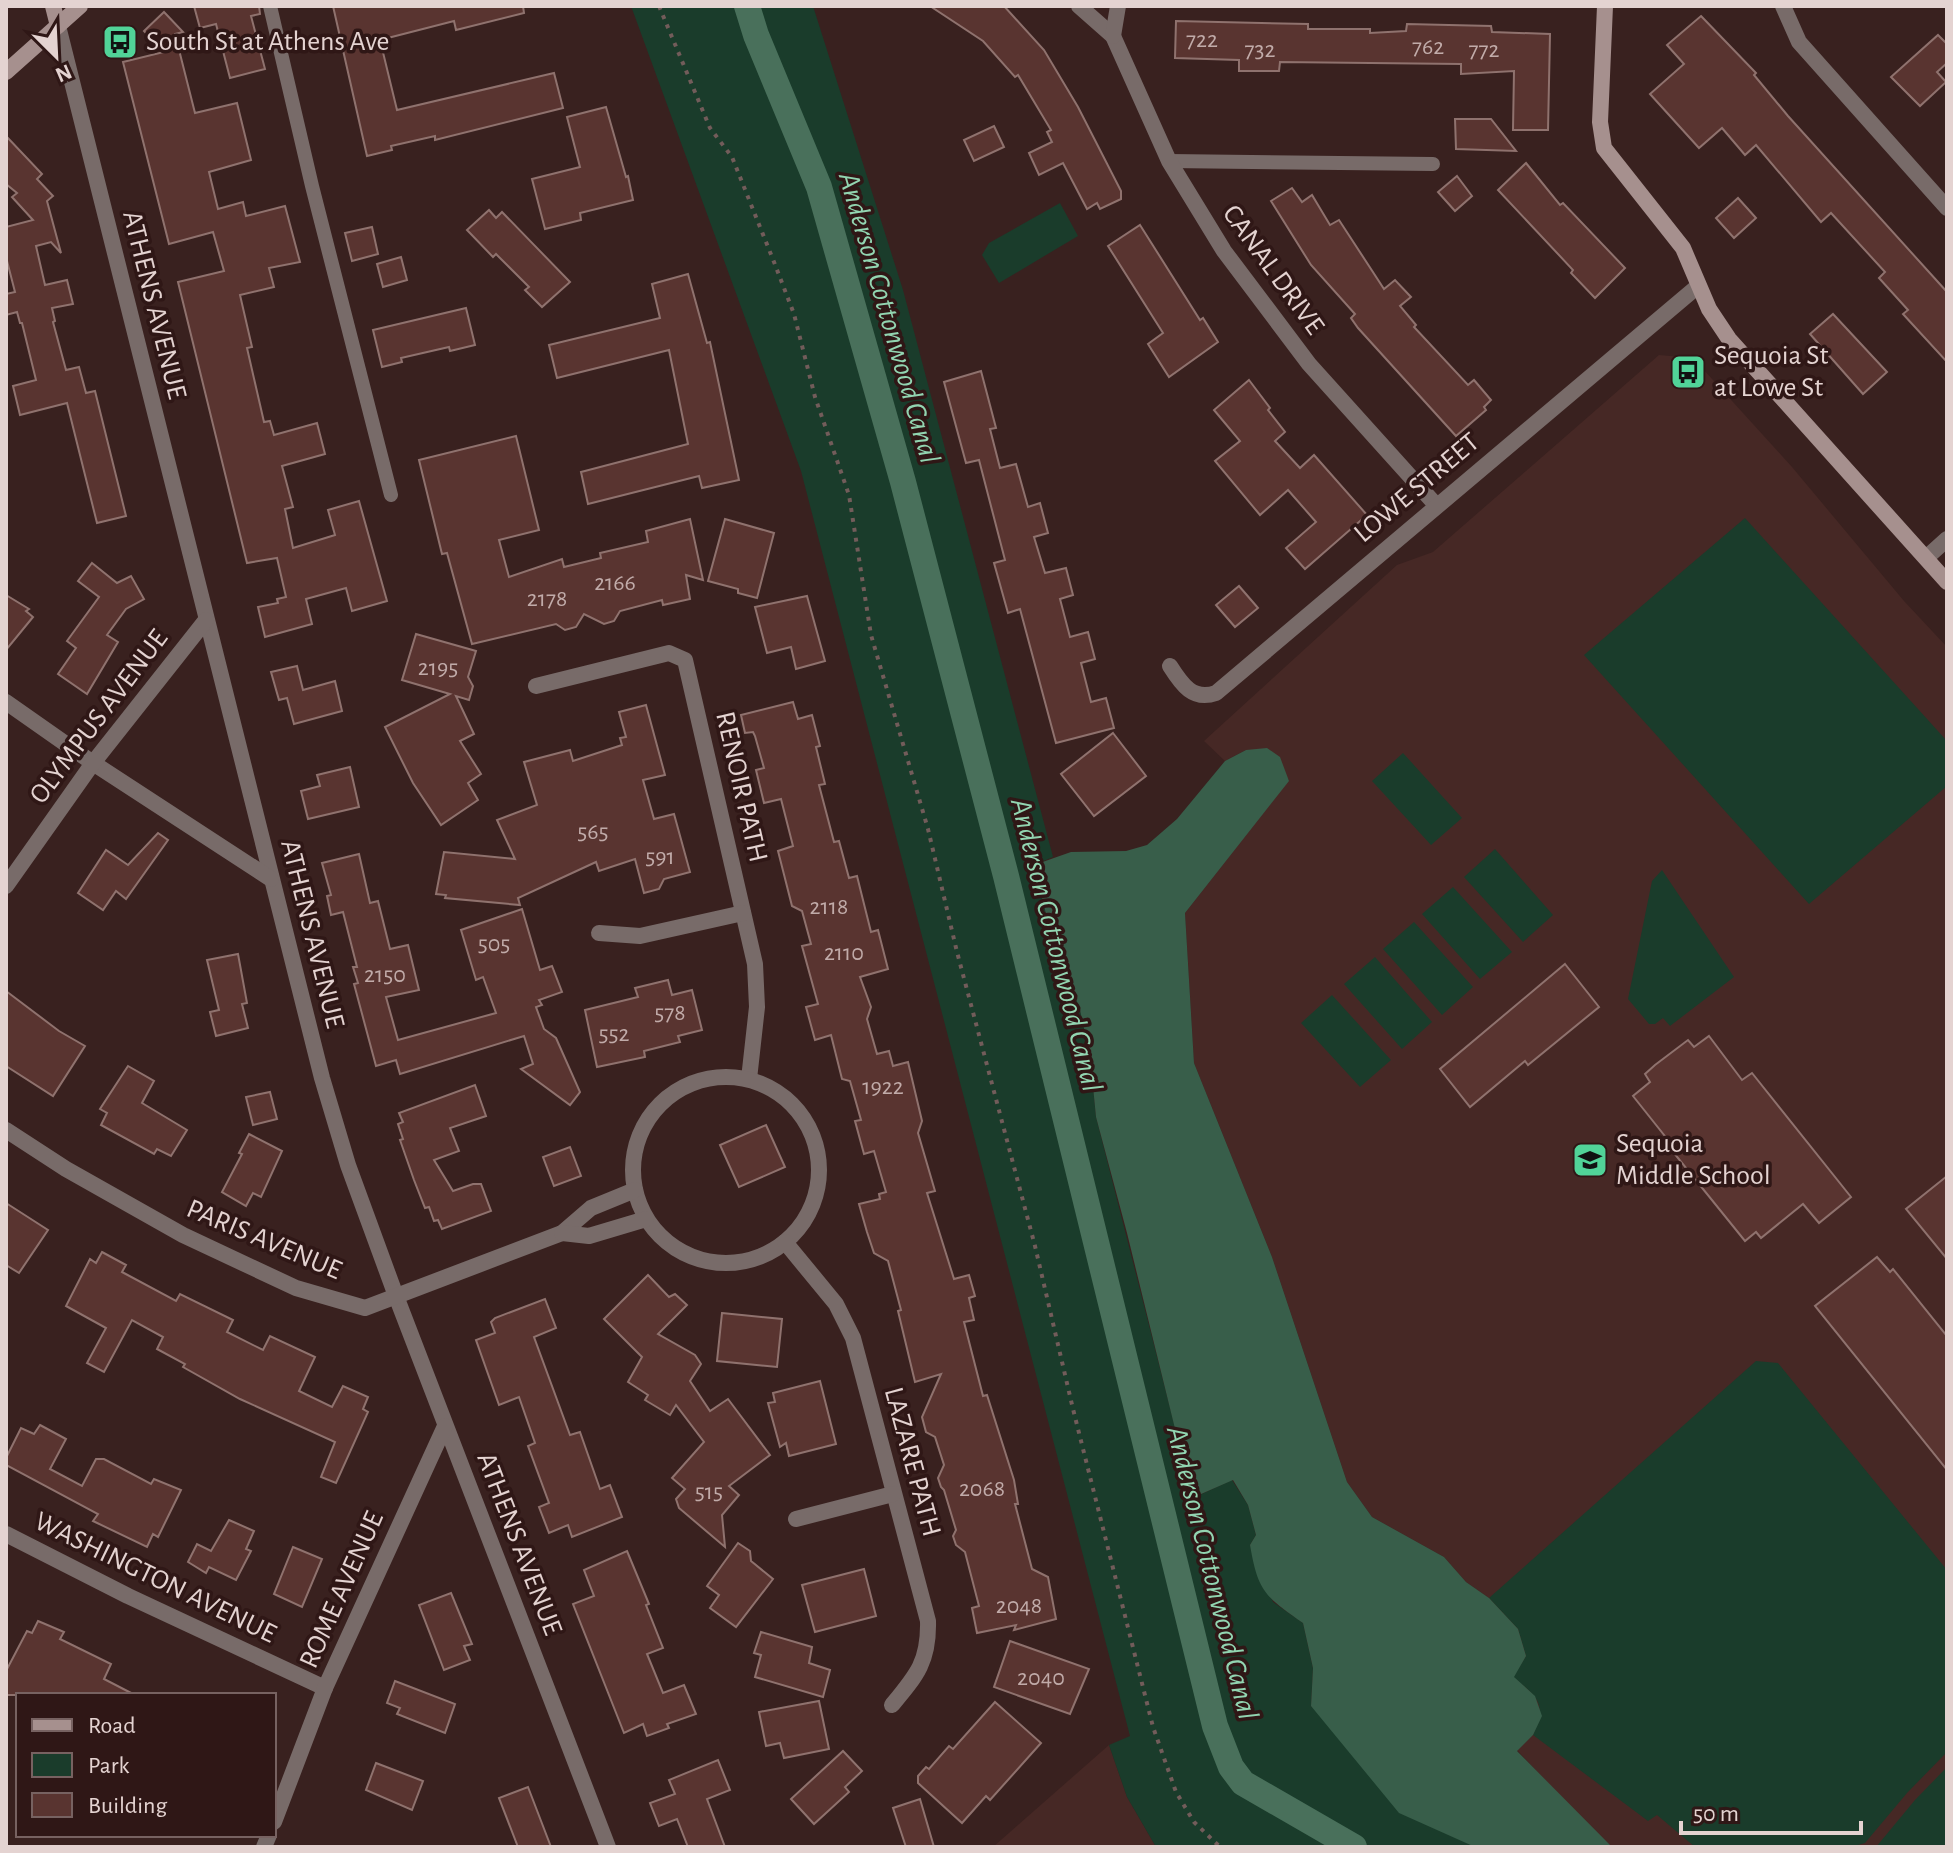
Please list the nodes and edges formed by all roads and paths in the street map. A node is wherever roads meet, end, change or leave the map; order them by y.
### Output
1 (53, 6) edge
2 (80, 6) edge
3 (270, 6) edge
4 (659, 6) edge
5 (1079, 6) edge
6 (1118, 6) edge
7 (1605, 6) edge
8 (1783, 6) edge
9 (58, 26) junction
10 (1113, 36) junction
11 (6, 72) edge
12 (1169, 161) junction
13 (1433, 164) dead end
14 (1947, 208) edge
15 (1698, 286) junction
16 (391, 495) dead end
17 (1436, 505) junction
18 (1947, 539) edge
19 (1926, 558) junction
20 (1947, 582) edge
21 (206, 620) junction
22 (1170, 666) dead end
23 (536, 686) dead end
24 (6, 702) edge
25 (93, 763) junction
26 (271, 879) junction
27 (6, 886) edge
28 (743, 913) junction
29 (599, 933) dead end
30 (749, 1079) junction
31 (6, 1130) edge
32 (635, 1190) junction
33 (646, 1219) junction
34 (562, 1233) junction
35 (785, 1242) junction
36 (396, 1296) junction
37 (445, 1426) junction
38 (893, 1494) junction
39 (796, 1519) dead end
40 (6, 1534) edge
41 (325, 1688) junction
42 (892, 1705) dead end
43 (276, 1817) edge
44 (608, 1847) edge
45 (1220, 1847) edge

1 - 9 street, ATHENS AVENUE
2 - 9 street
3 - 16 lane
4 - 45 path
5 - 10 street, CANAL DRIVE
6 - 10 street
7 - 15 street
8 - 14 street
9 - 11 street
9 - 21 street, ATHENS AVENUE
10 - 12 street, CANAL DRIVE
12 - 13 lane
12 - 17 street, CANAL DRIVE
15 - 17 street, LOWE STREET
15 - 19 street
17 - 22 street, LOWE STREET
18 - 19 street
19 - 20 street
21 - 25 street, OLYMPUS AVENUE
21 - 26 street, ATHENS AVENUE
23 - 28 street, RENOIR PATH
24 - 25 street
25 - 26 street
25 - 27 street, OLYMPUS AVENUE
26 - 36 street, ATHENS AVENUE
28 - 29 street
28 - 30 street, RENOIR PATH
30 - 32 street
30 - 35 street
31 - 36 street, PARIS AVENUE
32 - 33 street
32 - 34 street, PARIS AVENUE
33 - 34 street, PARIS AVENUE
33 - 35 street
34 - 36 street, PARIS AVENUE
35 - 38 street, LAZARE PATH
36 - 37 street, ATHENS AVENUE
37 - 41 street, ROME AVENUE
37 - 44 street, ATHENS AVENUE
38 - 39 street
38 - 42 street, LAZARE PATH
40 - 41 street, WASHINGTON AVENUE
41 - 43 street, ROME AVENUE

